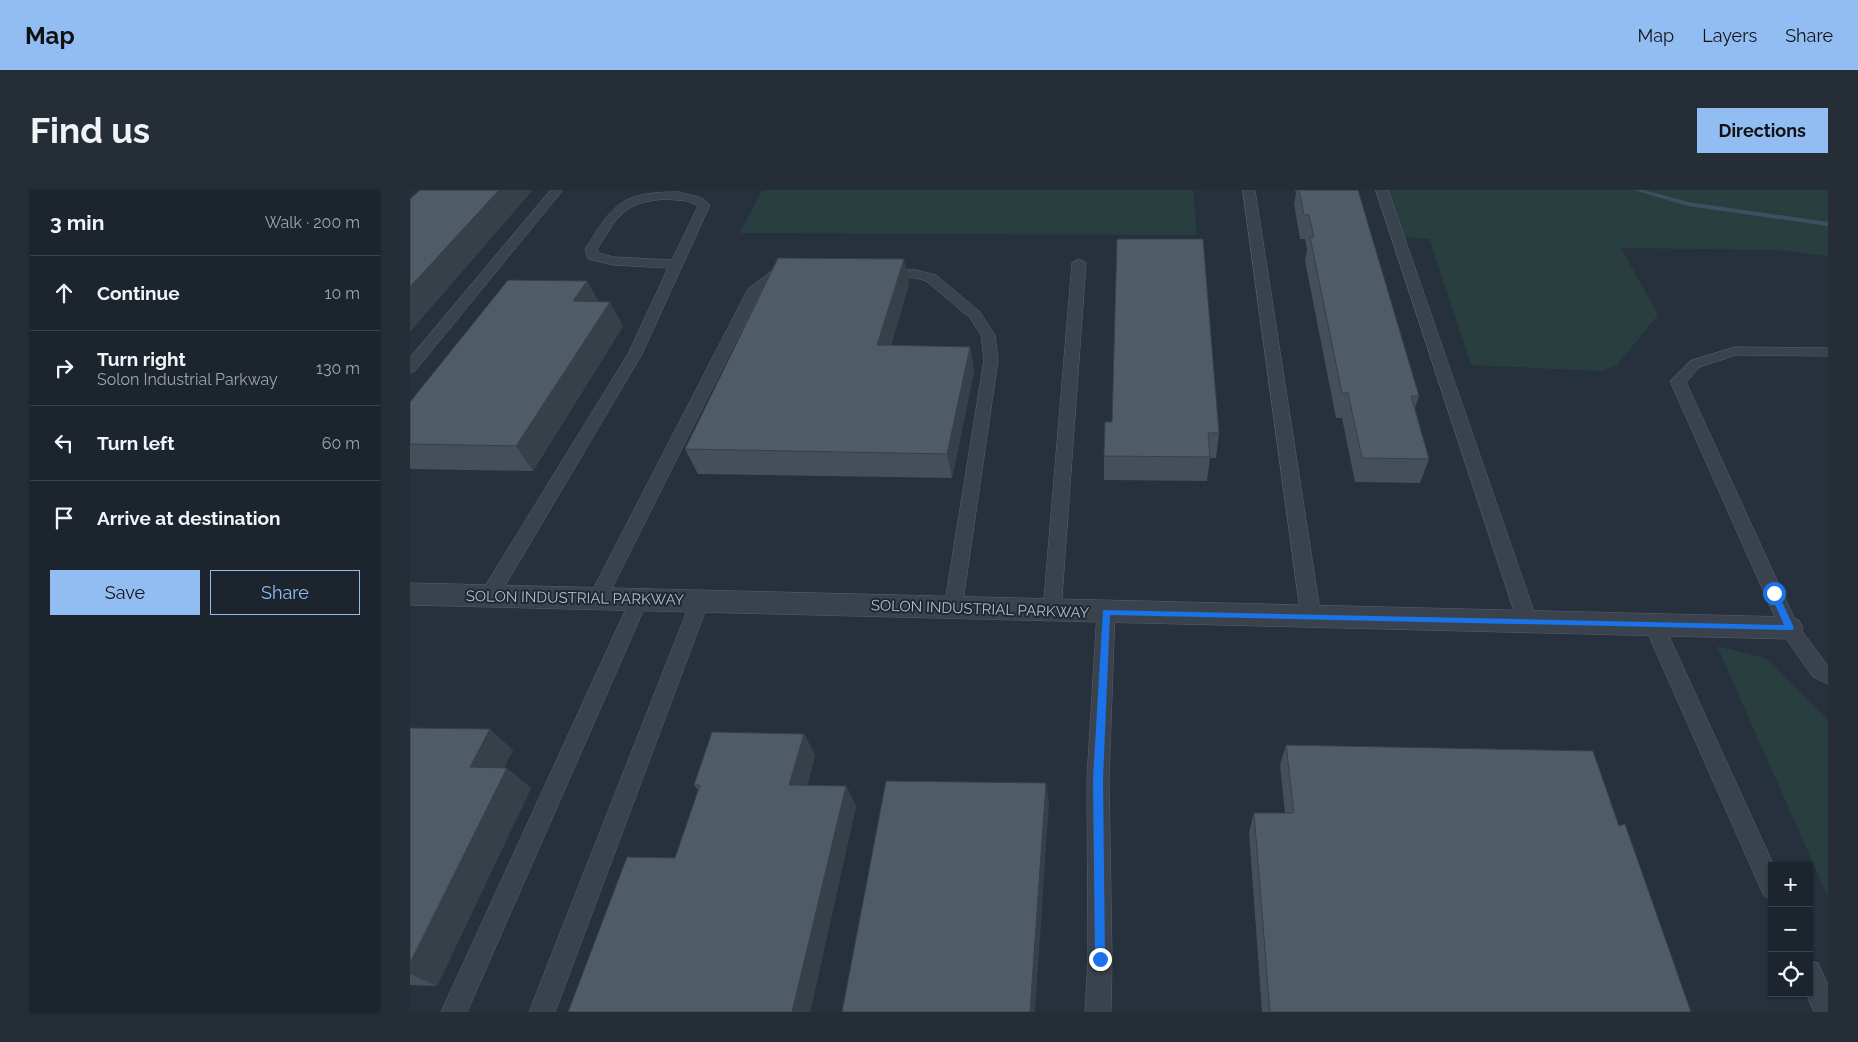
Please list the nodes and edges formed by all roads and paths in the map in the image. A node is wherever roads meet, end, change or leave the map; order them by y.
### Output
1 (557, 190) edge
2 (1249, 190) edge
3 (1382, 190) edge
4 (1079, 263) dead end
5 (677, 264) junction
6 (804, 272) edge
7 (869, 273) edge
8 (1828, 352) edge
9 (410, 368) edge
10 (410, 594) edge
11 (489, 596) junction
12 (597, 598) junction
13 (639, 600) junction
14 (700, 601) junction
15 (953, 608) junction
16 (1052, 610) junction
17 (1106, 612) junction
18 (1311, 617) junction
19 (1528, 623) junction
20 (1654, 625) junction
21 (1789, 628) junction
22 (1828, 676) edge
23 (1768, 879) edge
24 (1813, 981) edge
25 (454, 1012) edge
26 (542, 1012) edge
27 (1098, 1012) edge
28 (1827, 1012) edge

1 - 9 lane
2 - 18 lane
3 - 19 lane
4 - 16 lane
5 - 5 lane
5 - 11 lane
6 - 12 lane
7 - 15 lane
8 - 21 lane
10 - 11 street, SOLON INDUSTRIAL PARKWAY
11 - 12 street, SOLON INDUSTRIAL PARKWAY
12 - 13 street, SOLON INDUSTRIAL PARKWAY
13 - 14 street, SOLON INDUSTRIAL PARKWAY
13 - 25 lane
14 - 15 street, SOLON INDUSTRIAL PARKWAY
14 - 26 lane
15 - 16 street, SOLON INDUSTRIAL PARKWAY
16 - 17 street, SOLON INDUSTRIAL PARKWAY
17 - 18 street, SOLON INDUSTRIAL PARKWAY
17 - 27 lane
18 - 19 street, SOLON INDUSTRIAL PARKWAY
19 - 20 street, SOLON INDUSTRIAL PARKWAY
20 - 21 street, SOLON INDUSTRIAL PARKWAY
20 - 23 lane
21 - 22 lane
24 - 28 lane

